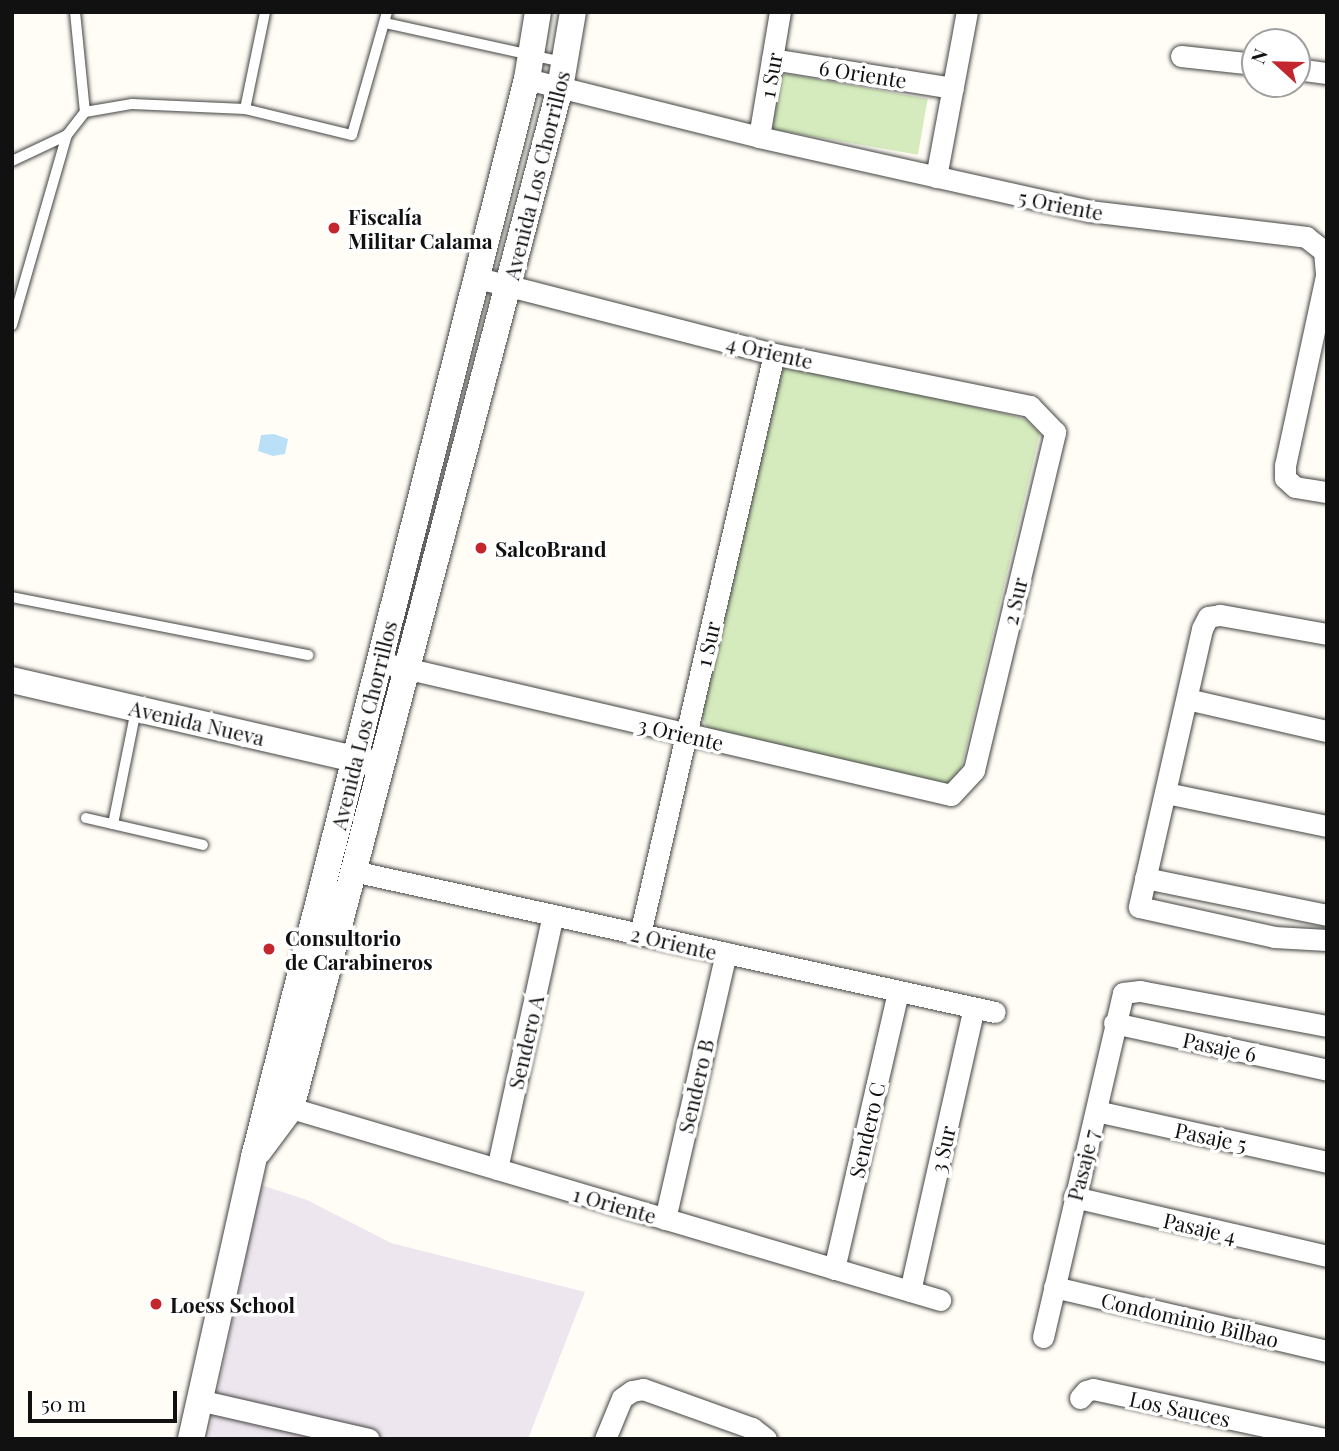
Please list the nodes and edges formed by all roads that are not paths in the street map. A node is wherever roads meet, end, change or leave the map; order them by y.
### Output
1 (75, 12) edge
2 (265, 12) edge
3 (538, 12) edge
4 (573, 12) edge
5 (780, 12) edge
6 (967, 12) edge
7 (386, 18) edge
8 (1181, 55) dead end
9 (772, 59) junction
10 (1241, 62) edge
11 (529, 67) junction
12 (562, 75) junction
13 (953, 88) junction
14 (245, 109) junction
15 (85, 112) junction
16 (67, 135) junction
17 (759, 137) junction
18 (12, 161) edge
19 (936, 177) junction
20 (477, 278) junction
21 (508, 286) junction
22 (12, 326) edge
23 (774, 354) junction
24 (1055, 432) joint
25 (1327, 492) edge
26 (422, 494) junction
27 (451, 502) junction
28 (12, 597) edge
29 (1327, 624) edge
30 (1297, 627) junction
31 (1327, 634) edge
32 (308, 655) dead end
33 (379, 662) junction
34 (407, 668) junction
35 (12, 680) edge
36 (1187, 699) junction
37 (136, 709) junction
38 (1327, 731) edge
39 (686, 734) junction
40 (355, 758) junction
41 (382, 765) junction
42 (974, 771) joint
43 (1166, 793) junction
44 (86, 818) dead end
45 (113, 824) junction
46 (1327, 826) edge
47 (202, 845) dead end
48 (353, 871) junction
49 (1145, 878) junction
50 (554, 915) junction
51 (1327, 915) edge
52 (640, 934) junction
53 (1327, 940) edge
54 (726, 953) junction
55 (898, 991) junction
56 (1123, 993) joint
57 (974, 1008) junction
58 (995, 1012) dead end
59 (1114, 1023) junction
60 (1327, 1026) edge
61 (1327, 1070) edge
62 (290, 1108) junction
63 (1096, 1111) junction
64 (254, 1157) junction
65 (1327, 1162) edge
66 (497, 1169) junction
67 (1074, 1197) junction
68 (665, 1219) junction
69 (1327, 1256) edge
70 (834, 1269) junction
71 (1054, 1287) junction
72 (910, 1291) junction
73 (940, 1300) dead end
74 (1043, 1337) dead end
75 (1327, 1351) edge
76 (1080, 1398) dead end
77 (200, 1400) junction
78 (191, 1439) edge
79 (369, 1439) edge
80 (605, 1439) edge
81 (765, 1439) edge
82 (1325, 1439) edge

1 - 15 lane
2 - 14 lane
3 - 11 street, Avenida Los Chorrillos
4 - 12 street, Avenida Los Chorrillos
5 - 9 street, 1 Sur
6 - 13 street
7 - 11 lane
7 - 14 lane
8 - 10 street
9 - 13 street, 6 Oriente
9 - 17 street, 1 Sur
11 - 12 street, 5 Oriente
11 - 20 street, Avenida Los Chorrillos
12 - 17 street, 5 Oriente
12 - 21 street, Avenida Los Chorrillos
13 - 19 street
14 - 15 lane
15 - 16 lane
16 - 18 lane
16 - 22 lane
17 - 19 street, 5 Oriente
19 - 25 street, 5 Oriente
20 - 21 street, 4 Oriente
20 - 26 street, Avenida Los Chorrillos
21 - 23 street, 4 Oriente
21 - 27 street, Avenida Los Chorrillos
23 - 24 street, 4 Oriente
23 - 39 street, 1 Sur
24 - 42 street, 2 Sur
26 - 27 street
26 - 33 street, Avenida Los Chorrillos
27 - 34 street, Avenida Los Chorrillos
28 - 32 lane
29 - 30 street
30 - 31 street
30 - 36 street
33 - 34 street, 3 Oriente
33 - 40 street, Avenida Los Chorrillos
34 - 39 street, 3 Oriente
34 - 41 street, Avenida Los Chorrillos
35 - 37 street, Avenida Nueva
36 - 38 street
36 - 43 street
37 - 40 street, Avenida Nueva
37 - 45 lane
39 - 42 street, 3 Oriente
39 - 52 street, 1 Sur
40 - 41 street, Avenida Nueva
40 - 64 street, Avenida Los Chorrillos
41 - 48 street, Avenida Los Chorrillos
43 - 46 street
43 - 49 street
44 - 45 lane
45 - 47 lane
48 - 50 street, 2 Oriente
48 - 62 street, Avenida Los Chorrillos
49 - 51 street
49 - 53 street
50 - 52 street, 2 Oriente
50 - 66 street, Sendero A
52 - 54 street, 2 Oriente
54 - 55 street, 2 Oriente
54 - 68 street, Sendero B
55 - 57 street, 2 Oriente
55 - 70 street, Sendero C
56 - 59 street, Pasaje 7
56 - 60 street, Pasaje 6
57 - 58 street, 2 Oriente
57 - 72 street, 3 Sur
59 - 61 street, Pasaje 6
59 - 63 street, Pasaje 7
62 - 64 street
62 - 66 street, 1 Oriente
63 - 65 street, Pasaje 5
63 - 67 street, Pasaje 7
64 - 77 street, Avenida Los Chorrillos
66 - 68 street, 1 Oriente
67 - 69 street, Pasaje 4
67 - 71 street, Pasaje 7
68 - 70 street, 1 Oriente
70 - 72 street, 1 Oriente
71 - 74 street, Pasaje 7
71 - 75 street, Condominio Bilbao
72 - 73 street, 1 Oriente
76 - 82 street, Los Sauces
77 - 78 street, Avenida Los Chorrillos
77 - 79 street
80 - 81 street

